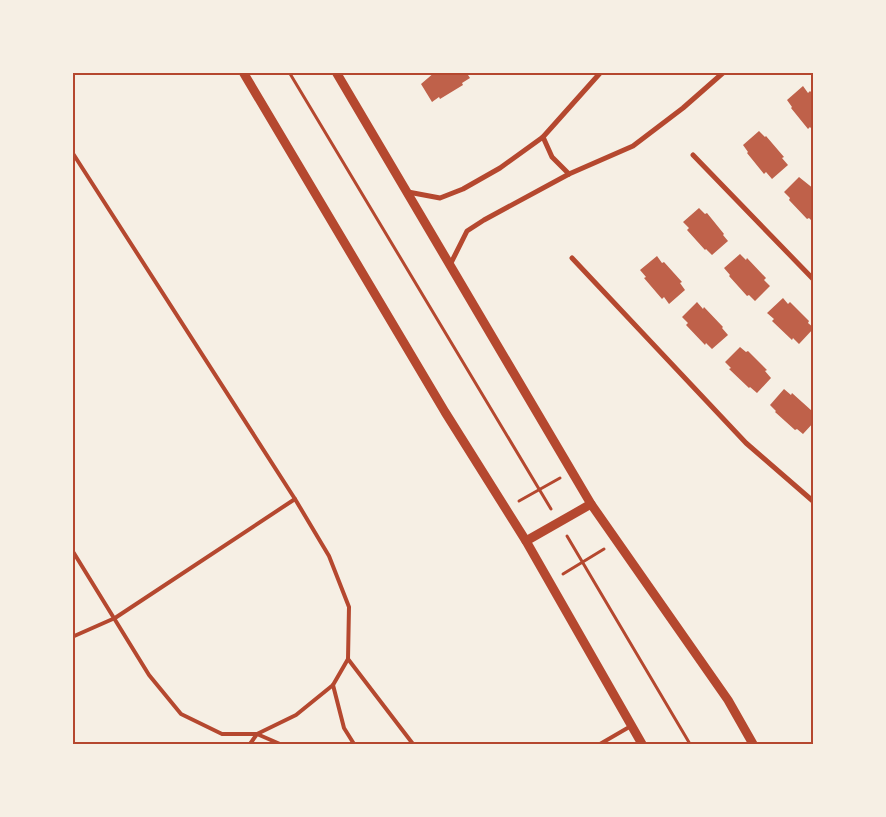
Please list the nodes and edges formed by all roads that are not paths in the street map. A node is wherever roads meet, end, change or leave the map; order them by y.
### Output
1 (243, 72) edge
2 (336, 72) edge
3 (601, 72) edge
4 (724, 72) edge
5 (543, 137) junction
6 (72, 152) edge
7 (692, 155) dead end
8 (569, 174) junction
9 (406, 192) junction
10 (572, 258) dead end
11 (450, 265) junction
12 (814, 280) edge
13 (294, 499) junction
14 (814, 502) edge
15 (591, 504) junction
16 (526, 541) junction
17 (72, 550) edge
18 (115, 618) junction
19 (72, 637) edge
20 (348, 659) junction
21 (332, 685) junction
22 (631, 726) junction
23 (256, 734) junction
24 (250, 744) edge
25 (280, 744) edge
26 (354, 744) edge
27 (413, 744) edge
28 (600, 744) edge
29 (642, 744) edge
30 (753, 744) edge

1 - 16 street
2 - 9 street
3 - 5 street
4 - 8 street
5 - 8 street
5 - 9 street
6 - 13 lane
7 - 12 street
8 - 11 street
9 - 11 street
10 - 14 street
11 - 15 street
13 - 18 lane
13 - 20 lane
15 - 16 street
15 - 30 street
16 - 22 street
17 - 18 lane
18 - 19 lane
18 - 23 lane
20 - 21 lane
20 - 27 lane
21 - 23 lane
21 - 26 lane
22 - 28 lane
22 - 29 street
23 - 24 lane
23 - 25 lane

